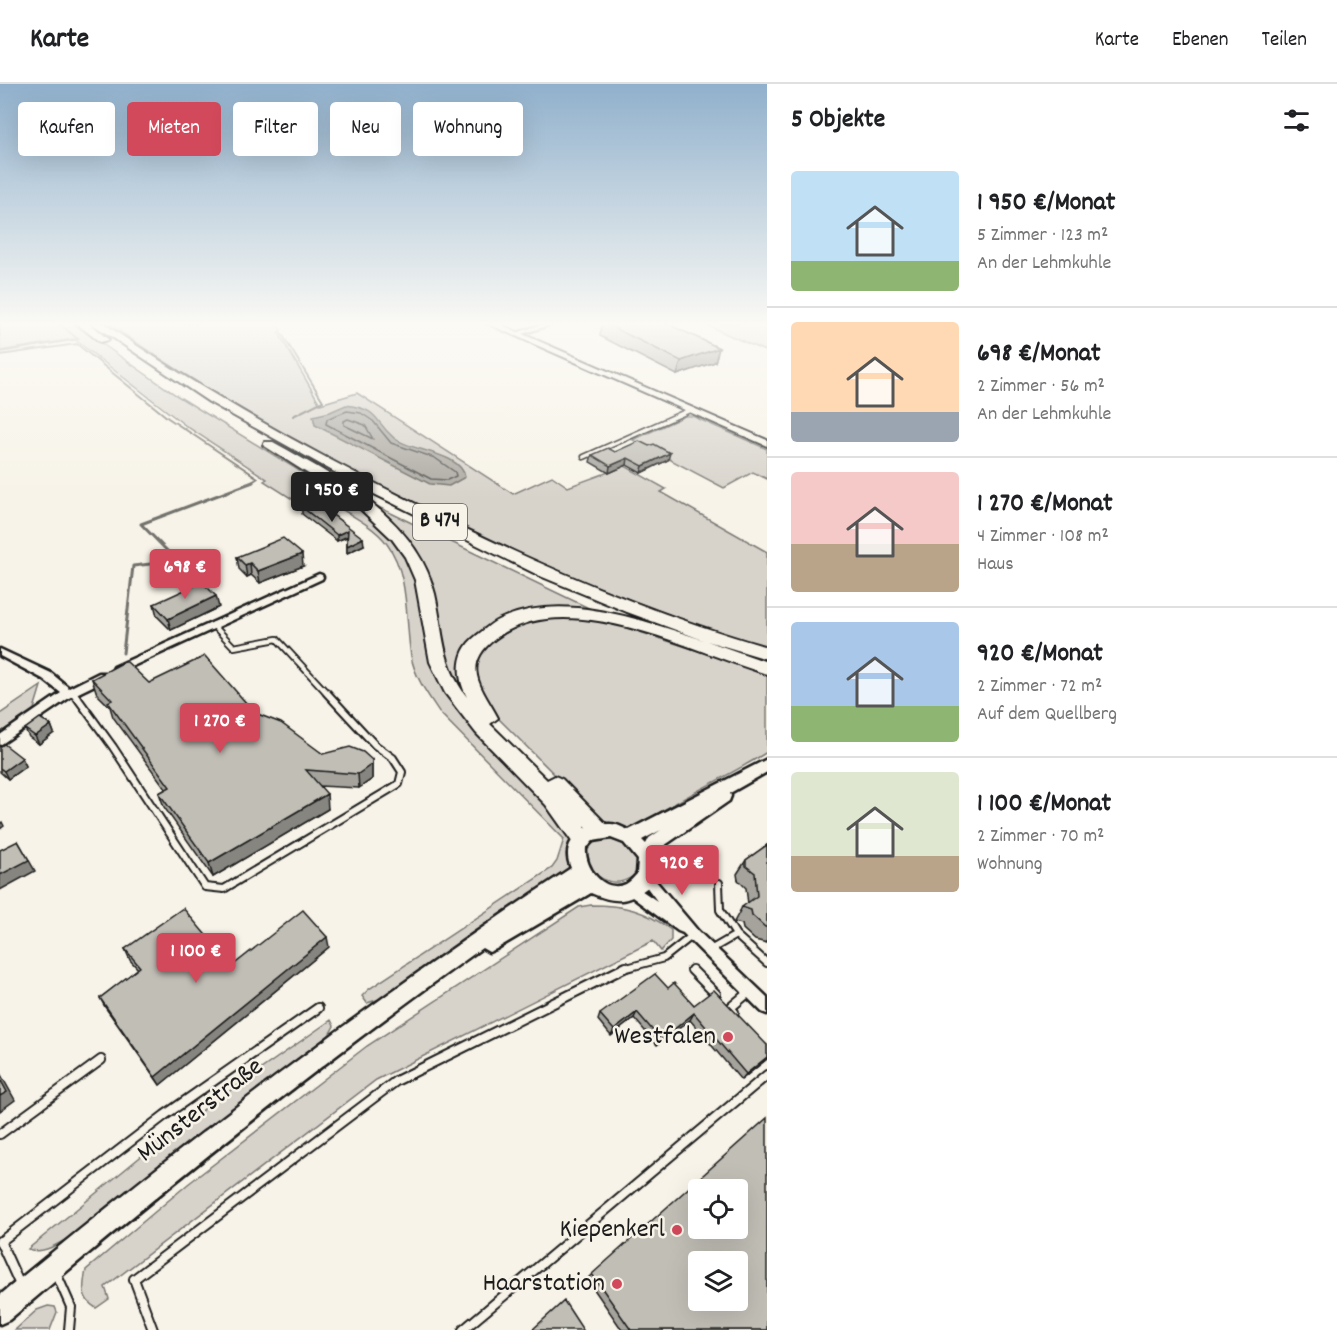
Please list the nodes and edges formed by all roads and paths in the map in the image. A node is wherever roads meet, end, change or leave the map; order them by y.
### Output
1 (163, 381) edge
2 (186, 381) edge
3 (624, 381) edge
4 (690, 410) junction
5 (767, 443) edge
6 (584, 458) dead end
7 (295, 461) junction
8 (319, 577) dead end
9 (213, 625) junction
10 (638, 627) junction
11 (0, 652) edge
12 (767, 652) edge
13 (767, 668) edge
14 (70, 692) junction
15 (0, 741) edge
16 (767, 765) edge
17 (749, 776) junction
18 (603, 831) junction
19 (630, 838) junction
20 (582, 840) junction
21 (647, 858) junction
22 (585, 878) junction
23 (646, 878) junction
24 (719, 883) dead end
25 (632, 890) junction
26 (693, 935) junction
27 (736, 935) junction
28 (709, 950) junction
29 (767, 963) edge
30 (692, 970) dead end
31 (751, 991) junction
32 (767, 1007) edge
33 (318, 1008) dead end
34 (730, 1008) junction
35 (738, 1016) edge
36 (101, 1060) dead end
37 (767, 1075) edge
38 (0, 1134) edge
39 (0, 1242) edge
40 (53, 1266) junction
41 (23, 1292) junction
42 (0, 1311) edge
43 (69, 1330) edge
44 (153, 1330) edge
45 (464, 1330) edge

1 - 7 highway, B 474
2 - 12 highway, B 474
3 - 4 street
4 - 5 street
4 - 6 lane
7 - 10 highway, B 474
7 - 20 highway
8 - 9 street
9 - 14 street
9 - 14 lane
10 - 13 highway, B 474
10 - 18 highway
11 - 14 street
14 - 15 street
16 - 17 main road
17 - 19 main road
17 - 21 main road
18 - 19 main road
18 - 20 main road
19 - 21 main road
20 - 22 main road
21 - 23 main road
22 - 25 main road
22 - 40 main road, Münsterstraße
23 - 25 main road
23 - 26 street
24 - 27 lane
25 - 26 street
26 - 28 street
26 - 44 lane
27 - 28 lane
27 - 29 lane
28 - 31 street
30 - 34 lane
31 - 32 street
31 - 34 lane
33 - 39 lane
34 - 35 lane
36 - 38 lane
37 - 45 lane
39 - 41 lane
40 - 41 main road, Münsterstraße
40 - 43 lane
41 - 42 main road, Münsterstraße

